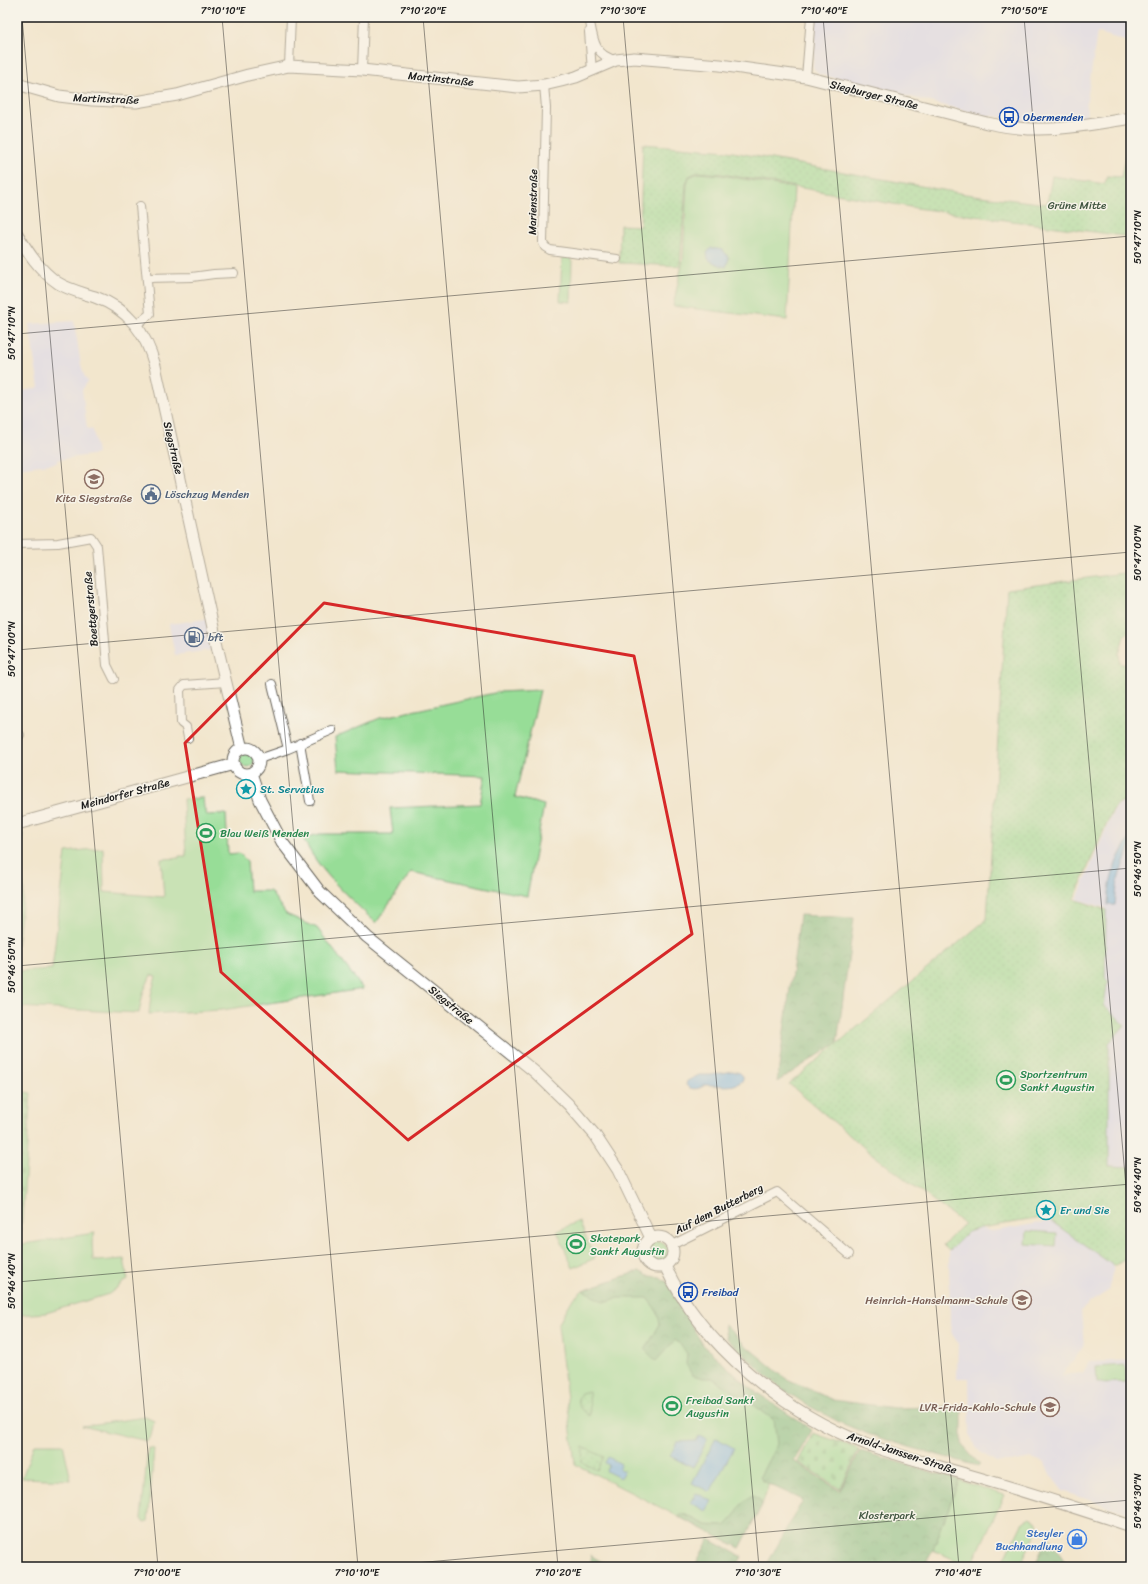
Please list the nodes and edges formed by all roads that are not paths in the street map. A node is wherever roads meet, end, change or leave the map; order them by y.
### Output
1 (292, 17) edge
2 (364, 17) edge
3 (811, 17) edge
4 (589, 19) edge
5 (616, 60) junction
6 (289, 66) junction
7 (362, 70) junction
8 (592, 70) junction
9 (806, 77) junction
10 (17, 84) edge
11 (544, 85) junction
12 (1131, 118) edge
13 (140, 206) dead end
14 (17, 234) edge
15 (617, 259) dead end
16 (234, 273) dead end
17 (147, 278) junction
18 (136, 325) junction
19 (17, 544) edge
20 (114, 679) dead end
21 (226, 682) junction
22 (272, 684) dead end
23 (332, 730) dead end
24 (188, 738) dead end
25 (300, 743) junction
26 (242, 749) junction
27 (288, 749) junction
28 (259, 758) junction
29 (234, 764) junction
30 (251, 773) junction
31 (310, 801) dead end
32 (17, 824) edge
33 (651, 1238) junction
34 (672, 1245) junction
35 (849, 1254) dead end
36 (666, 1266) junction
37 (1131, 1526) edge

1 - 6 street
2 - 7 street
3 - 9 street
4 - 5 street
4 - 8 street
5 - 8 main road, Siegburger Straße
5 - 9 main road, Siegburger Straße
6 - 7 main road, Martinstraße
6 - 10 main road, Martinstraße
7 - 11 main road, Martinstraße
8 - 11 main road, Martinstraße
9 - 12 main road, Siegburger Straße
11 - 15 street, Marienstraße
13 - 17 street
14 - 18 main road, Siegstraße
16 - 17 street
17 - 18 street
18 - 21 main road, Siegstraße
19 - 20 street, Boettgerstraße
21 - 24 street
21 - 26 main road, Siegstraße
22 - 27 street
23 - 25 street
25 - 27 street
25 - 31 street
26 - 28 main road
26 - 29 main road
27 - 28 street
28 - 30 main road
29 - 30 main road
29 - 32 main road, Meindorfer Straße
30 - 33 main road, Siegstraße
33 - 34 main road
33 - 36 main road
34 - 35 street, Auf dem Butterberg
34 - 36 main road
36 - 37 main road, Arnold-Janssen-Straße

